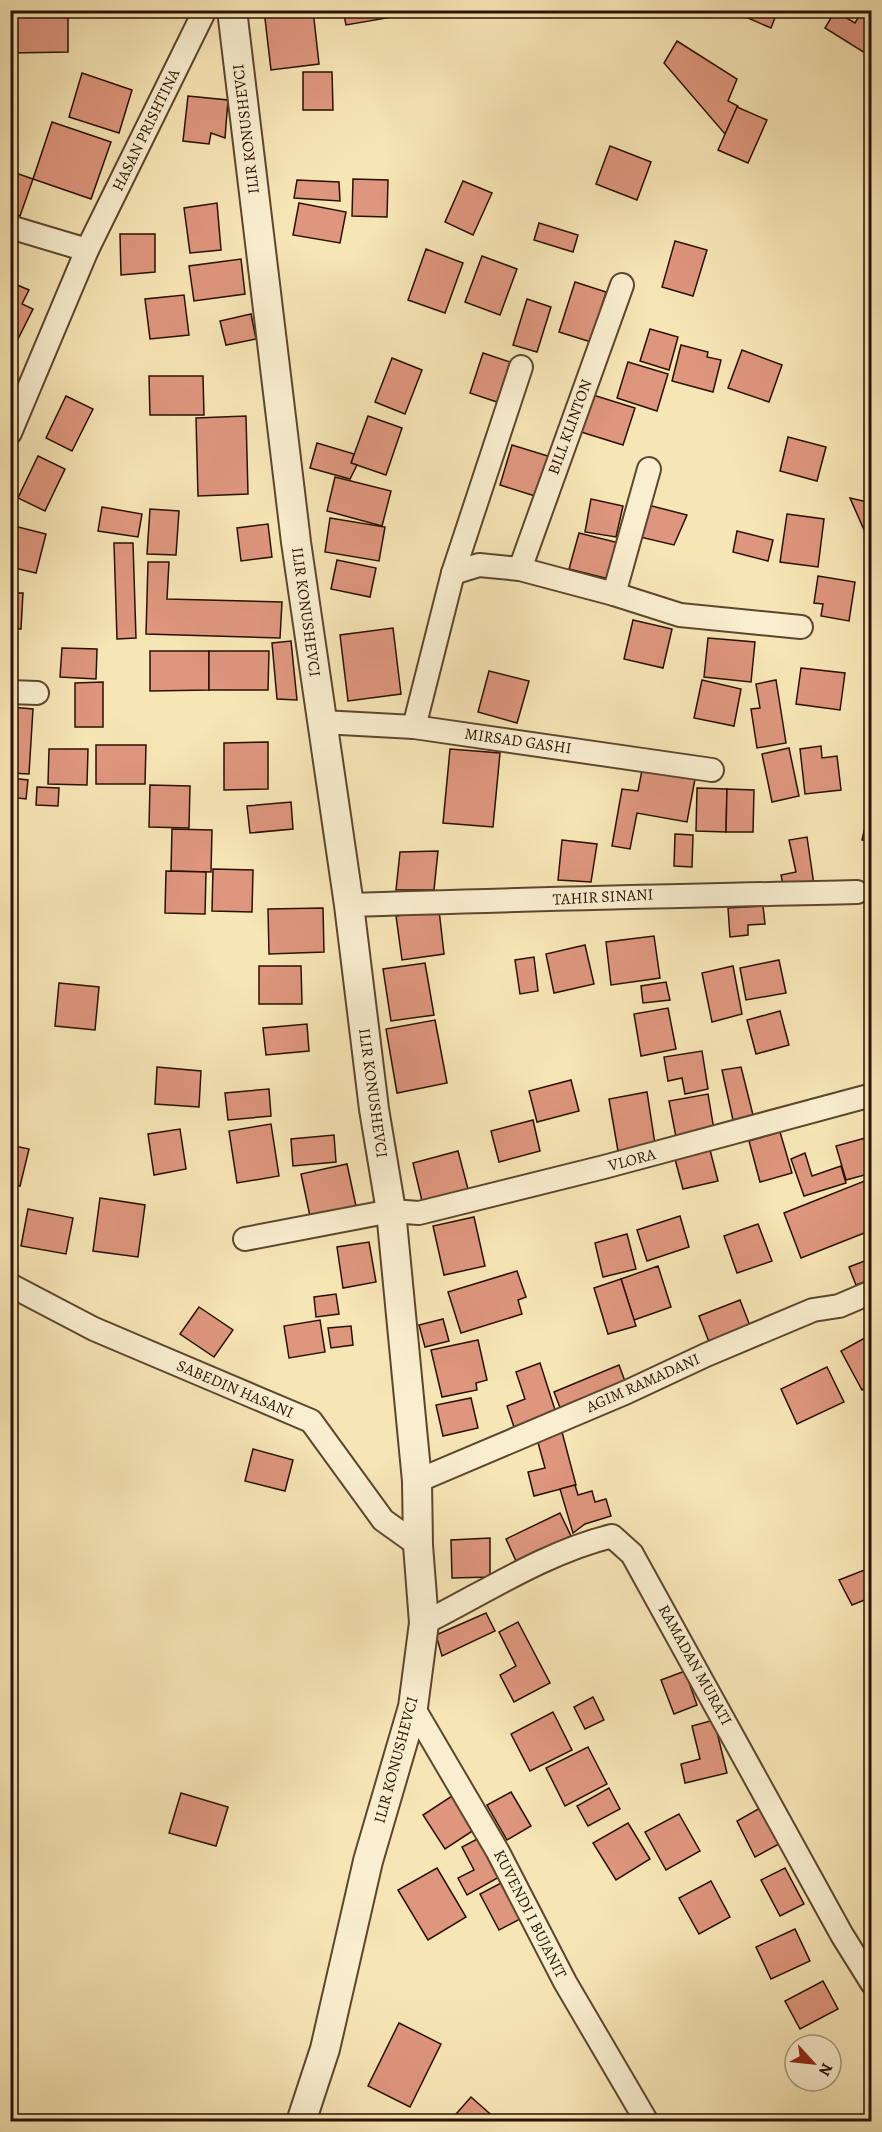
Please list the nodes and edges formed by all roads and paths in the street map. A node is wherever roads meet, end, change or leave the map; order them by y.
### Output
1 (205, 10) edge
2 (232, 10) edge
3 (10, 227) edge
4 (87, 250) junction
5 (622, 285) dead end
6 (520, 367) dead end
7 (10, 433) edge
8 (649, 468) dead end
9 (520, 569) junction
10 (453, 573) junction
11 (614, 594) junction
12 (801, 627) dead end
13 (10, 692) edge
14 (37, 693) dead end
15 (322, 722) junction
16 (414, 727) junction
17 (712, 770) dead end
18 (857, 892) dead end
19 (349, 905) junction
20 (872, 1095) edge
21 (390, 1211) junction
22 (245, 1239) dead end
23 (10, 1285) edge
24 (872, 1292) edge
25 (417, 1481) junction
26 (418, 1545) junction
27 (424, 1623) junction
28 (413, 1707) junction
29 (872, 1983) edge
30 (301, 2121) edge
31 (647, 2121) edge

1 - 4 street, HASAN PRISHTINA
2 - 15 street, ILIR KONUSHEVCI
3 - 4 street
4 - 7 street, HASAN PRISHTINA
5 - 9 street, BILL KLINTON
6 - 10 street
8 - 11 street
9 - 10 street
9 - 11 street
10 - 16 street
11 - 12 street
13 - 14 street
15 - 16 street, MIRSAD GASHI
15 - 19 street, ILIR KONUSHEVCI
16 - 17 street, MIRSAD GASHI
18 - 19 street, TAHIR SINANI
19 - 21 street, ILIR KONUSHEVCI
20 - 21 street, VLORA
21 - 22 street
21 - 25 street, ILIR KONUSHEVCI
23 - 26 street, SABEDIN HASANI
24 - 25 street, AGIM RAMADANI
25 - 26 street, ILIR KONUSHEVCI
26 - 27 street, ILIR KONUSHEVCI
27 - 28 street, ILIR KONUSHEVCI
27 - 29 street, RAMADAN MURATI
28 - 30 street, ILIR KONUSHEVCI
28 - 31 street, KUVENDI I BUJANIT

